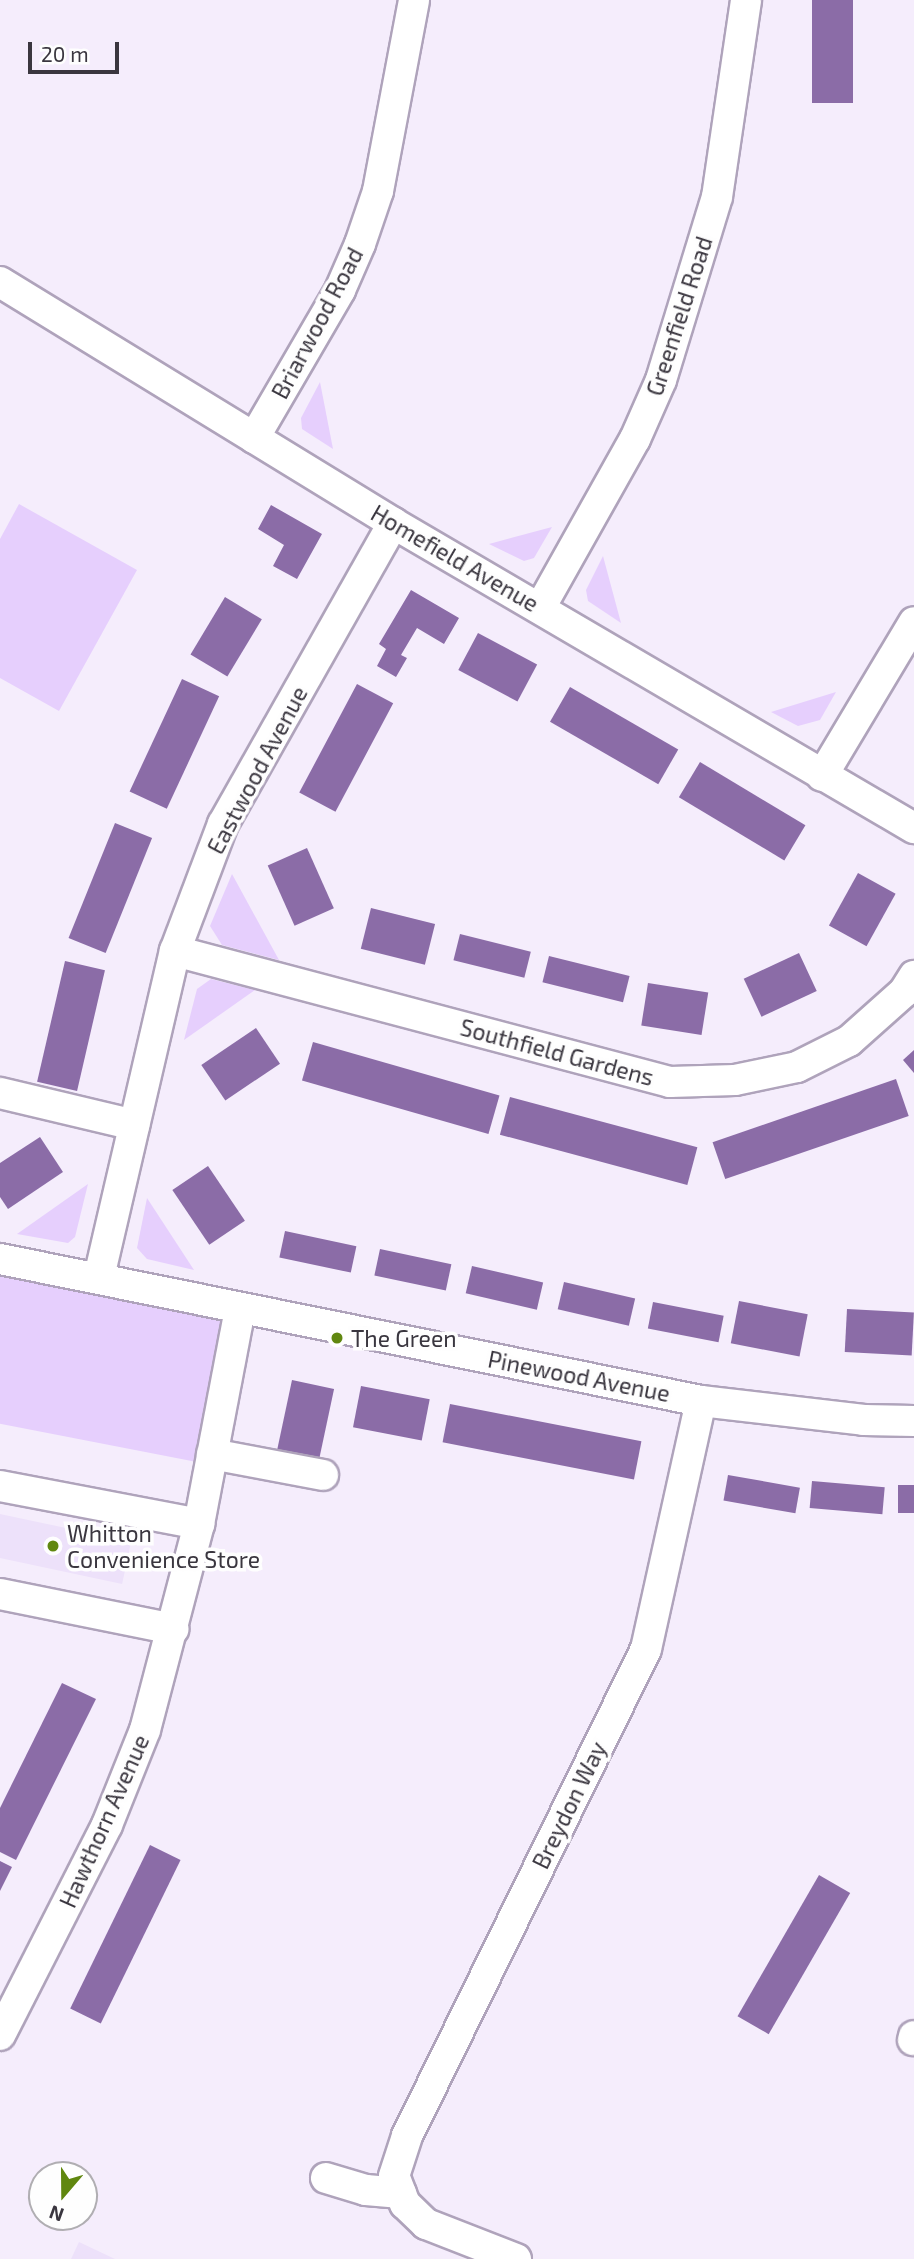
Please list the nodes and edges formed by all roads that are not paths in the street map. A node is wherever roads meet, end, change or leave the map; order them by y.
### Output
1 (414, 0) edge
2 (746, 0) edge
3 (0, 282) edge
4 (254, 438) junction
5 (393, 523) junction
6 (540, 608) junction
7 (914, 622) edge
8 (822, 776) junction
9 (914, 828) edge
10 (175, 951) junction
11 (914, 976) edge
12 (0, 1094) edge
13 (134, 1125) junction
14 (0, 1259) edge
15 (99, 1277) junction
16 (240, 1309) junction
17 (701, 1401) junction
18 (914, 1421) edge
19 (212, 1454) junction
20 (323, 1475) dead end
21 (0, 1486) edge
22 (199, 1524) junction
23 (0, 1594) edge
24 (173, 1629) junction
25 (0, 2035) edge
26 (326, 2178) dead end
27 (401, 2193) junction
28 (516, 2259) edge

1 - 4 street, Briarwood Road
2 - 6 street, Greenfield Road
3 - 4 street, Homefield Avenue
4 - 5 street, Homefield Avenue
5 - 6 street, Homefield Avenue
5 - 10 street, Eastwood Avenue
6 - 8 street, Homefield Avenue
7 - 8 street
8 - 9 street, Homefield Avenue
10 - 11 street, Southfield Gardens
10 - 13 street, Eastwood Avenue
12 - 13 street
13 - 15 street, Eastwood Avenue
14 - 15 street, Pinewood Avenue
15 - 16 street, Pinewood Avenue
16 - 17 street, Pinewood Avenue
16 - 19 street, Hawthorn Avenue
17 - 18 street, Pinewood Avenue
17 - 27 street, Breydon Way
19 - 20 street
19 - 22 street, Hawthorn Avenue
21 - 22 street
22 - 24 street, Hawthorn Avenue
23 - 24 street
24 - 25 street, Hawthorn Avenue
26 - 27 street
27 - 28 street

